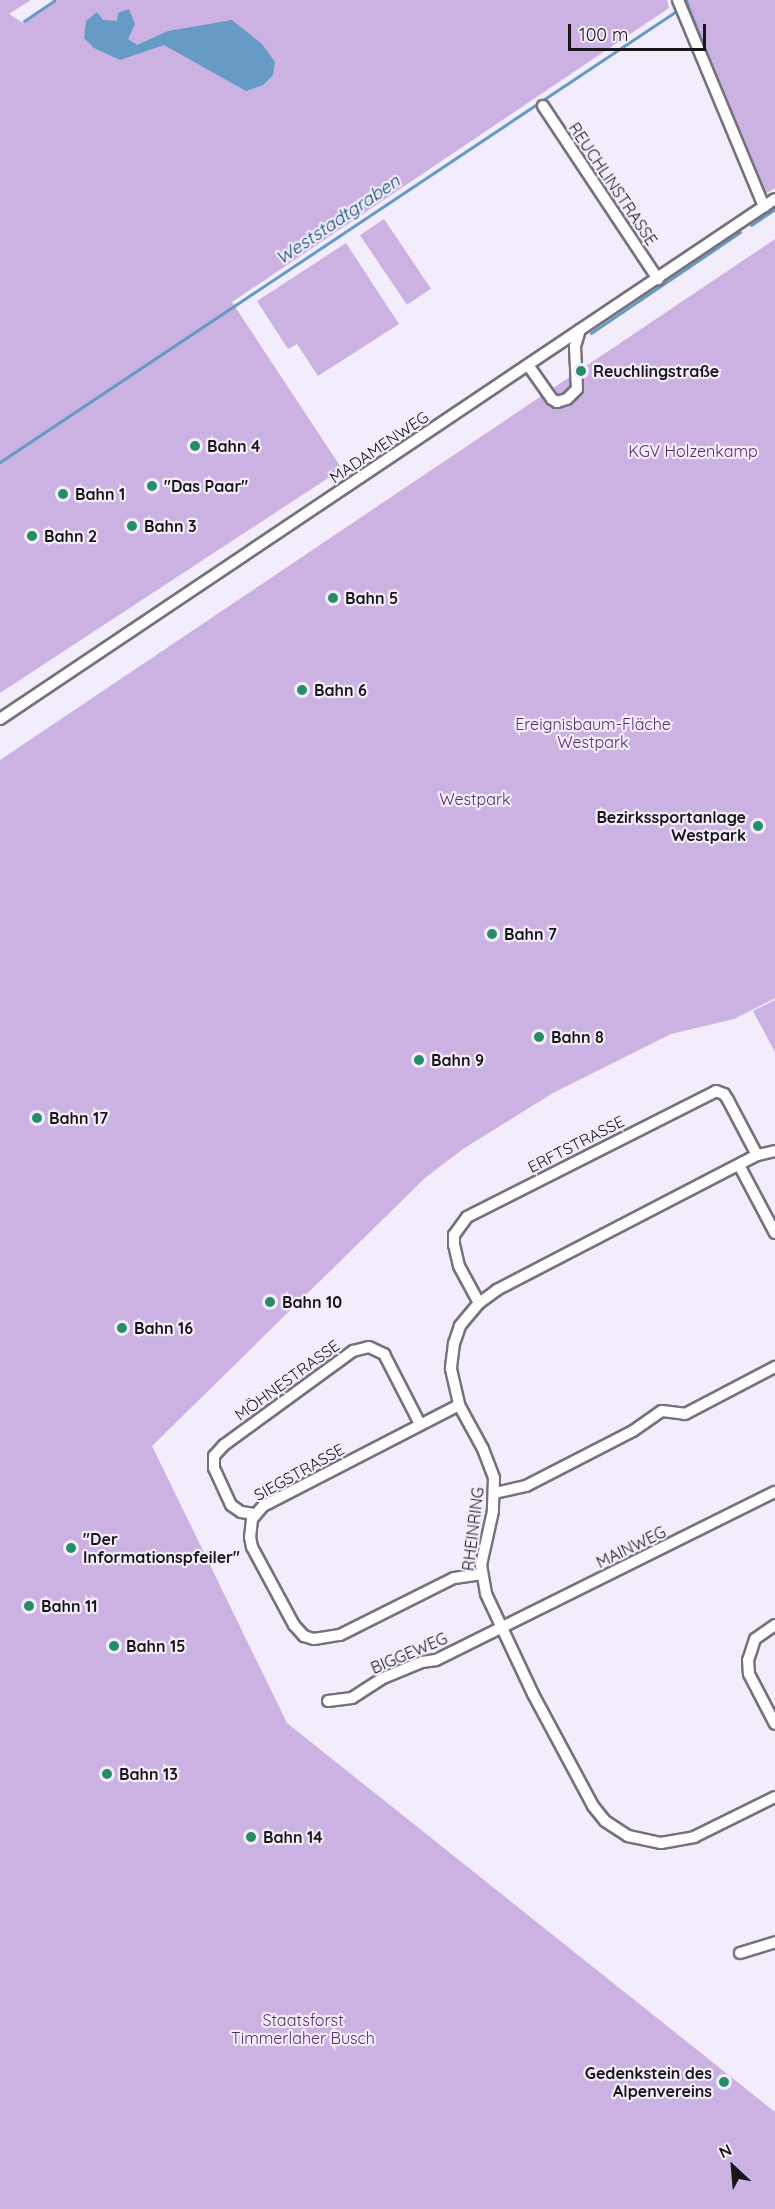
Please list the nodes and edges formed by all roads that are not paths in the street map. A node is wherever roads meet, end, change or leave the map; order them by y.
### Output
1 (678, 0) edge
2 (543, 106) dead end
3 (775, 199) edge
4 (764, 207) junction
5 (658, 279) junction
6 (580, 330) junction
7 (528, 365) junction
8 (0, 719) edge
9 (775, 1151) edge
10 (757, 1155) junction
11 (739, 1165) junction
12 (775, 1233) edge
13 (479, 1303) junction
14 (775, 1367) edge
15 (459, 1405) junction
16 (420, 1424) junction
17 (775, 1492) edge
18 (495, 1493) junction
19 (254, 1514) junction
20 (481, 1574) junction
21 (775, 1625) edge
22 (501, 1628) junction
23 (328, 1701) dead end
24 (775, 1724) edge
25 (775, 1797) edge
26 (775, 1942) edge
27 (740, 1953) dead end

1 - 4 street
2 - 5 street, REUCHLINSTRASSE
3 - 4 street, MADAMENWEG
4 - 5 street, MADAMENWEG
5 - 6 street, MADAMENWEG
6 - 7 street, MADAMENWEG
6 - 7 street
7 - 8 street, MADAMENWEG
9 - 10 street, RHEINRING
10 - 11 street, RHEINRING
10 - 13 street, ERFTSTRASSE
11 - 12 street
11 - 13 street, RHEINRING
13 - 15 street, RHEINRING
14 - 18 street
15 - 16 street, SIEGSTRASSE
15 - 18 street, RHEINRING
16 - 19 street, SIEGSTRASSE
16 - 19 street, MÖHNESTRASSE
17 - 22 street, MAINWEG
18 - 20 street, RHEINRING
19 - 20 street, SIEGSTRASSE
20 - 22 street, RHEINRING
21 - 24 street
22 - 23 street, BIGGEWEG
22 - 25 street, RHEINRING
26 - 27 street

